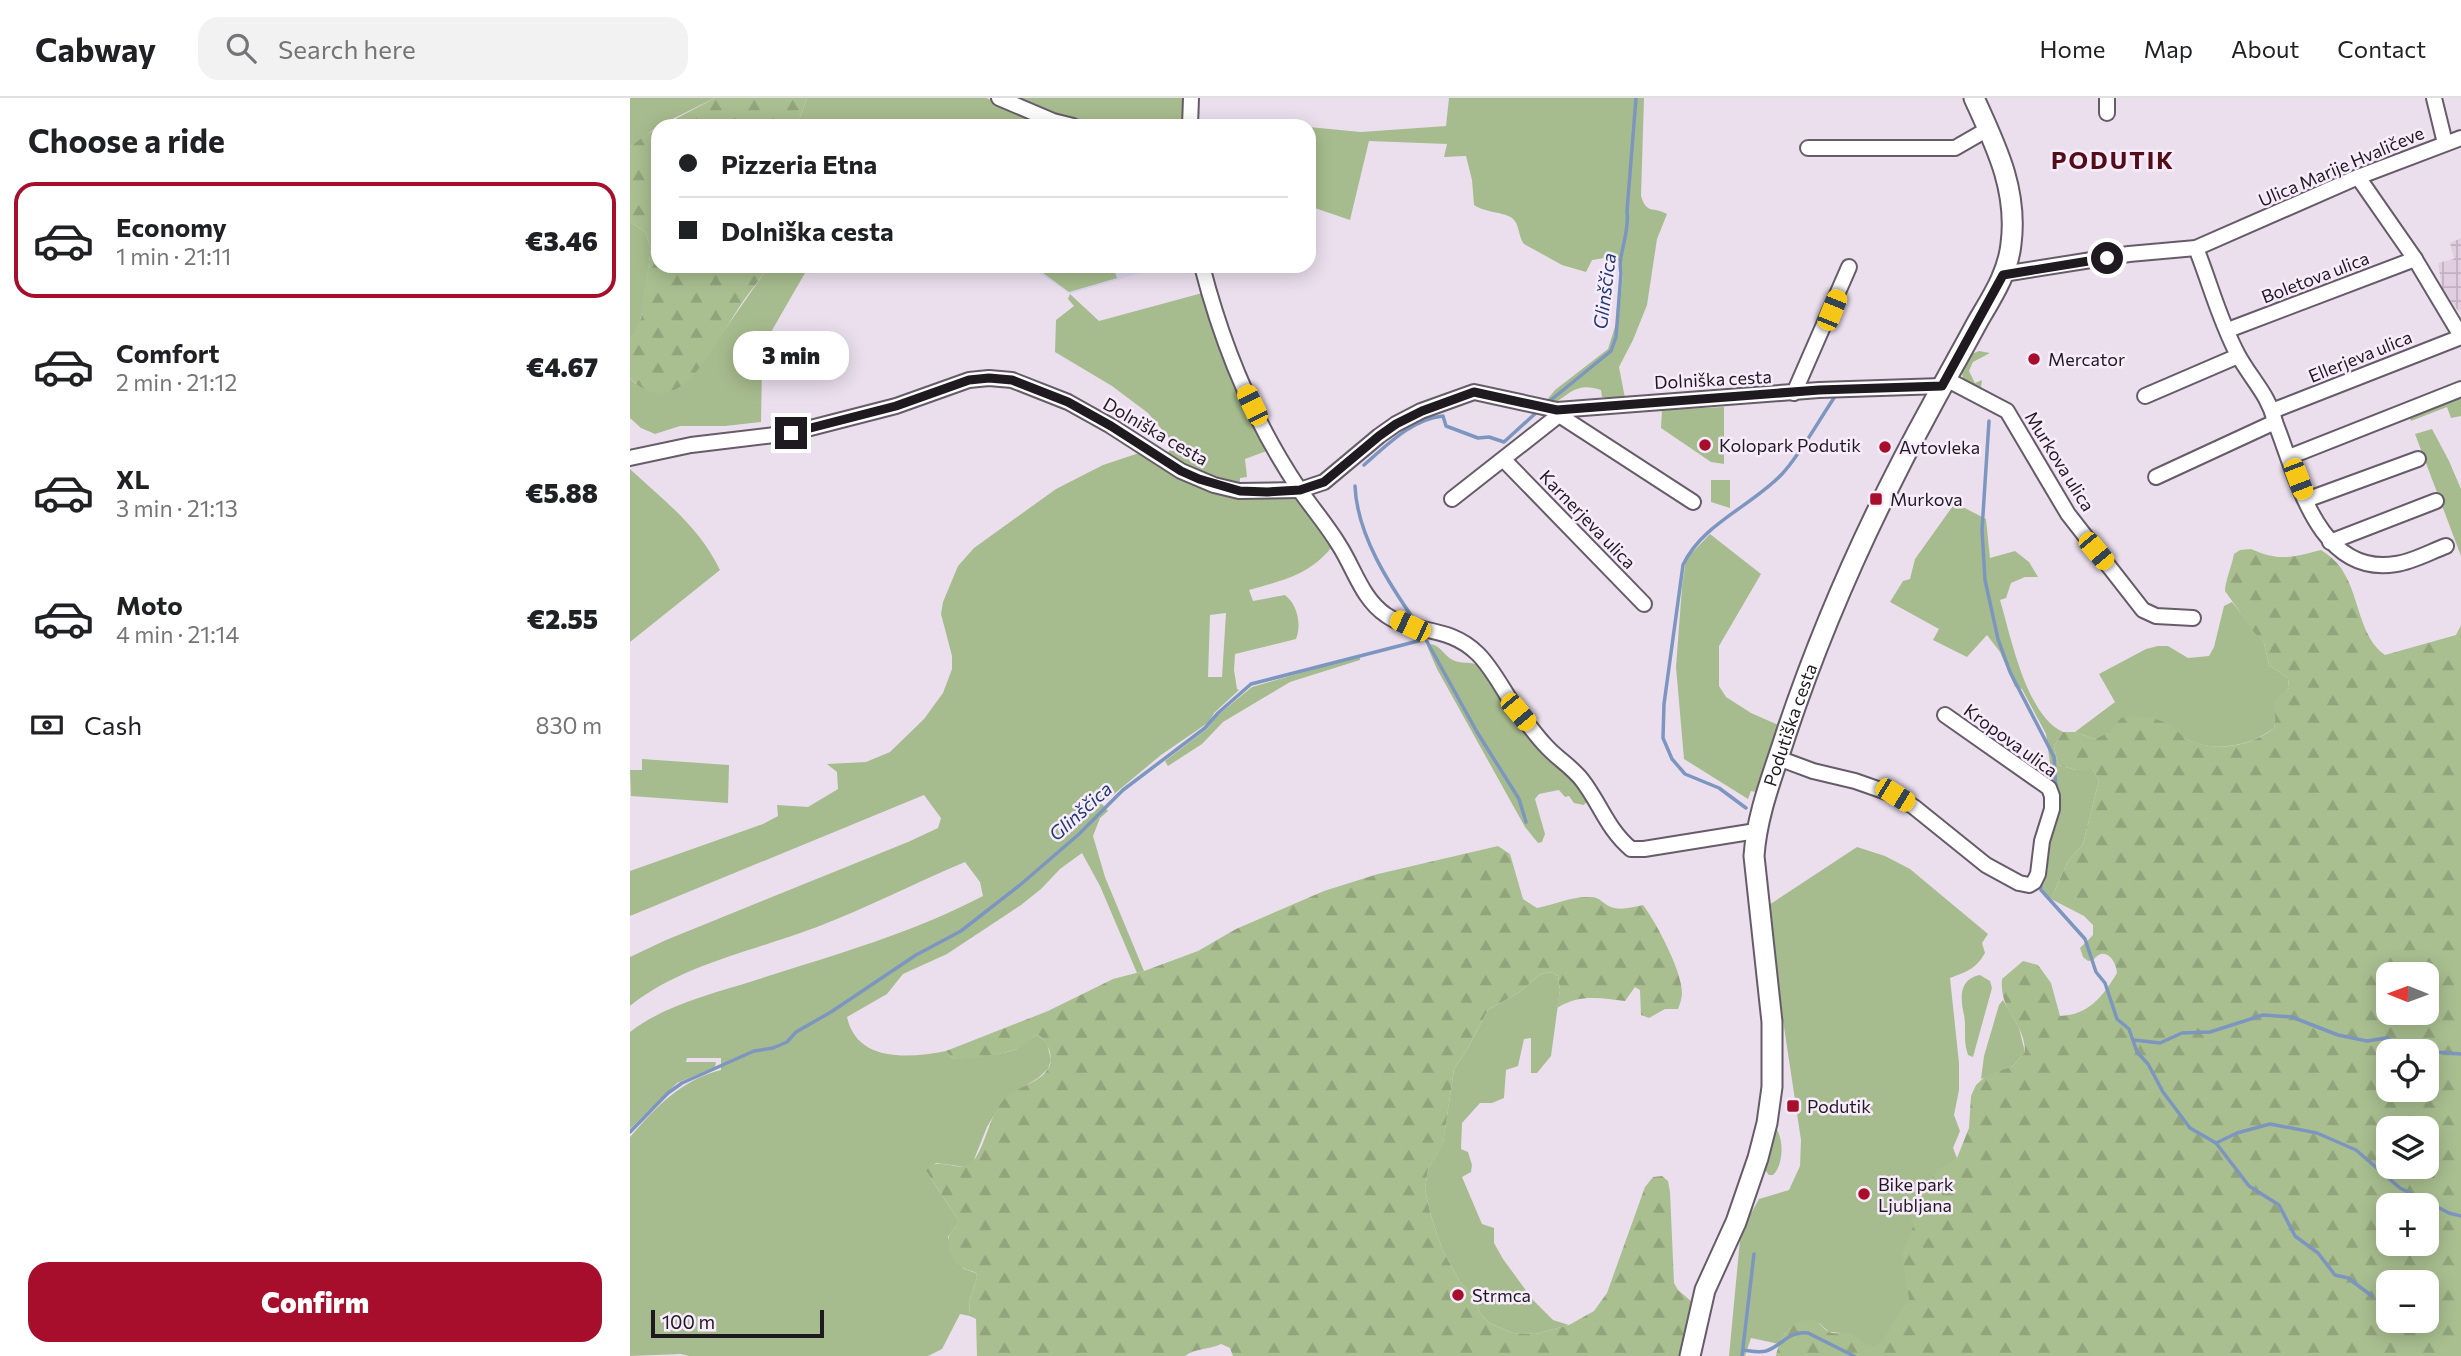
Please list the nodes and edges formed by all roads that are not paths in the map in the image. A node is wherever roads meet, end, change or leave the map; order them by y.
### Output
1 (999, 98) edge
2 (1191, 98) edge
3 (1974, 98) edge
4 (2434, 98) edge
5 (1048, 119) edge
6 (1190, 119) edge
7 (1988, 129) junction
8 (2461, 138) edge
9 (2445, 143) junction
10 (1808, 148) dead end
11 (2358, 177) junction
12 (2196, 248) junction
13 (2415, 259) junction
14 (1849, 267) dead end
15 (1204, 273) edge
16 (2003, 275) junction
17 (2228, 330) junction
18 (2461, 336) edge
19 (2238, 356) junction
20 (1944, 383) junction
21 (2461, 389) edge
22 (1794, 393) junction
23 (2145, 396) dead end
24 (1550, 410) junction
25 (2274, 417) junction
26 (2289, 457) junction
27 (630, 458) edge
28 (2418, 459) dead end
29 (1504, 460) junction
30 (2156, 477) dead end
31 (1324, 482) junction
32 (1300, 490) junction
33 (1452, 499) dead end
34 (2306, 500) junction
35 (2436, 501) dead end
36 (1693, 502) dead end
37 (1316, 510) junction
38 (2330, 542) junction
39 (2446, 545) dead end
40 (1644, 604) dead end
41 (2193, 618) dead end
42 (1945, 715) dead end
43 (1778, 758) junction
44 (1756, 831) junction
45 (1690, 1356) edge

1 - 5 street
2 - 6 street
3 - 7 street, Podutiška cesta
4 - 9 street
7 - 10 street
7 - 16 street, Podutiška cesta
8 - 9 street, Ulica Marije Hvaličeve
9 - 11 street, Ulica Marije Hvaličeve
11 - 12 street, Ulica Marije Hvaličeve
11 - 13 street
12 - 16 street, Ulica Marije Hvaličeve
12 - 17 street
13 - 17 street, Boletova ulica
13 - 18 street
14 - 22 street
15 - 32 street
16 - 20 street, Podutiška cesta
17 - 19 street
18 - 25 street, Ellerjeva ulica
19 - 23 street
19 - 25 street
20 - 22 street, Dolniška cesta
20 - 41 street, Murkova ulica
20 - 43 street, Podutiška cesta
21 - 26 street
22 - 24 street, Dolniška cesta
24 - 29 street
24 - 31 street, Dolniška cesta
24 - 36 street
25 - 26 street
25 - 30 street, Ellerjeva ulica
26 - 34 street
27 - 32 street, Dolniška cesta
28 - 34 street
29 - 33 street
29 - 40 street, Karnerjeva ulica
31 - 32 street, Dolniška cesta
31 - 37 street
32 - 37 street
34 - 38 street
35 - 38 street
37 - 44 street
38 - 39 street
42 - 43 street, Kropova ulica
43 - 44 street, Podutiška cesta
44 - 45 street, Podutiška cesta

